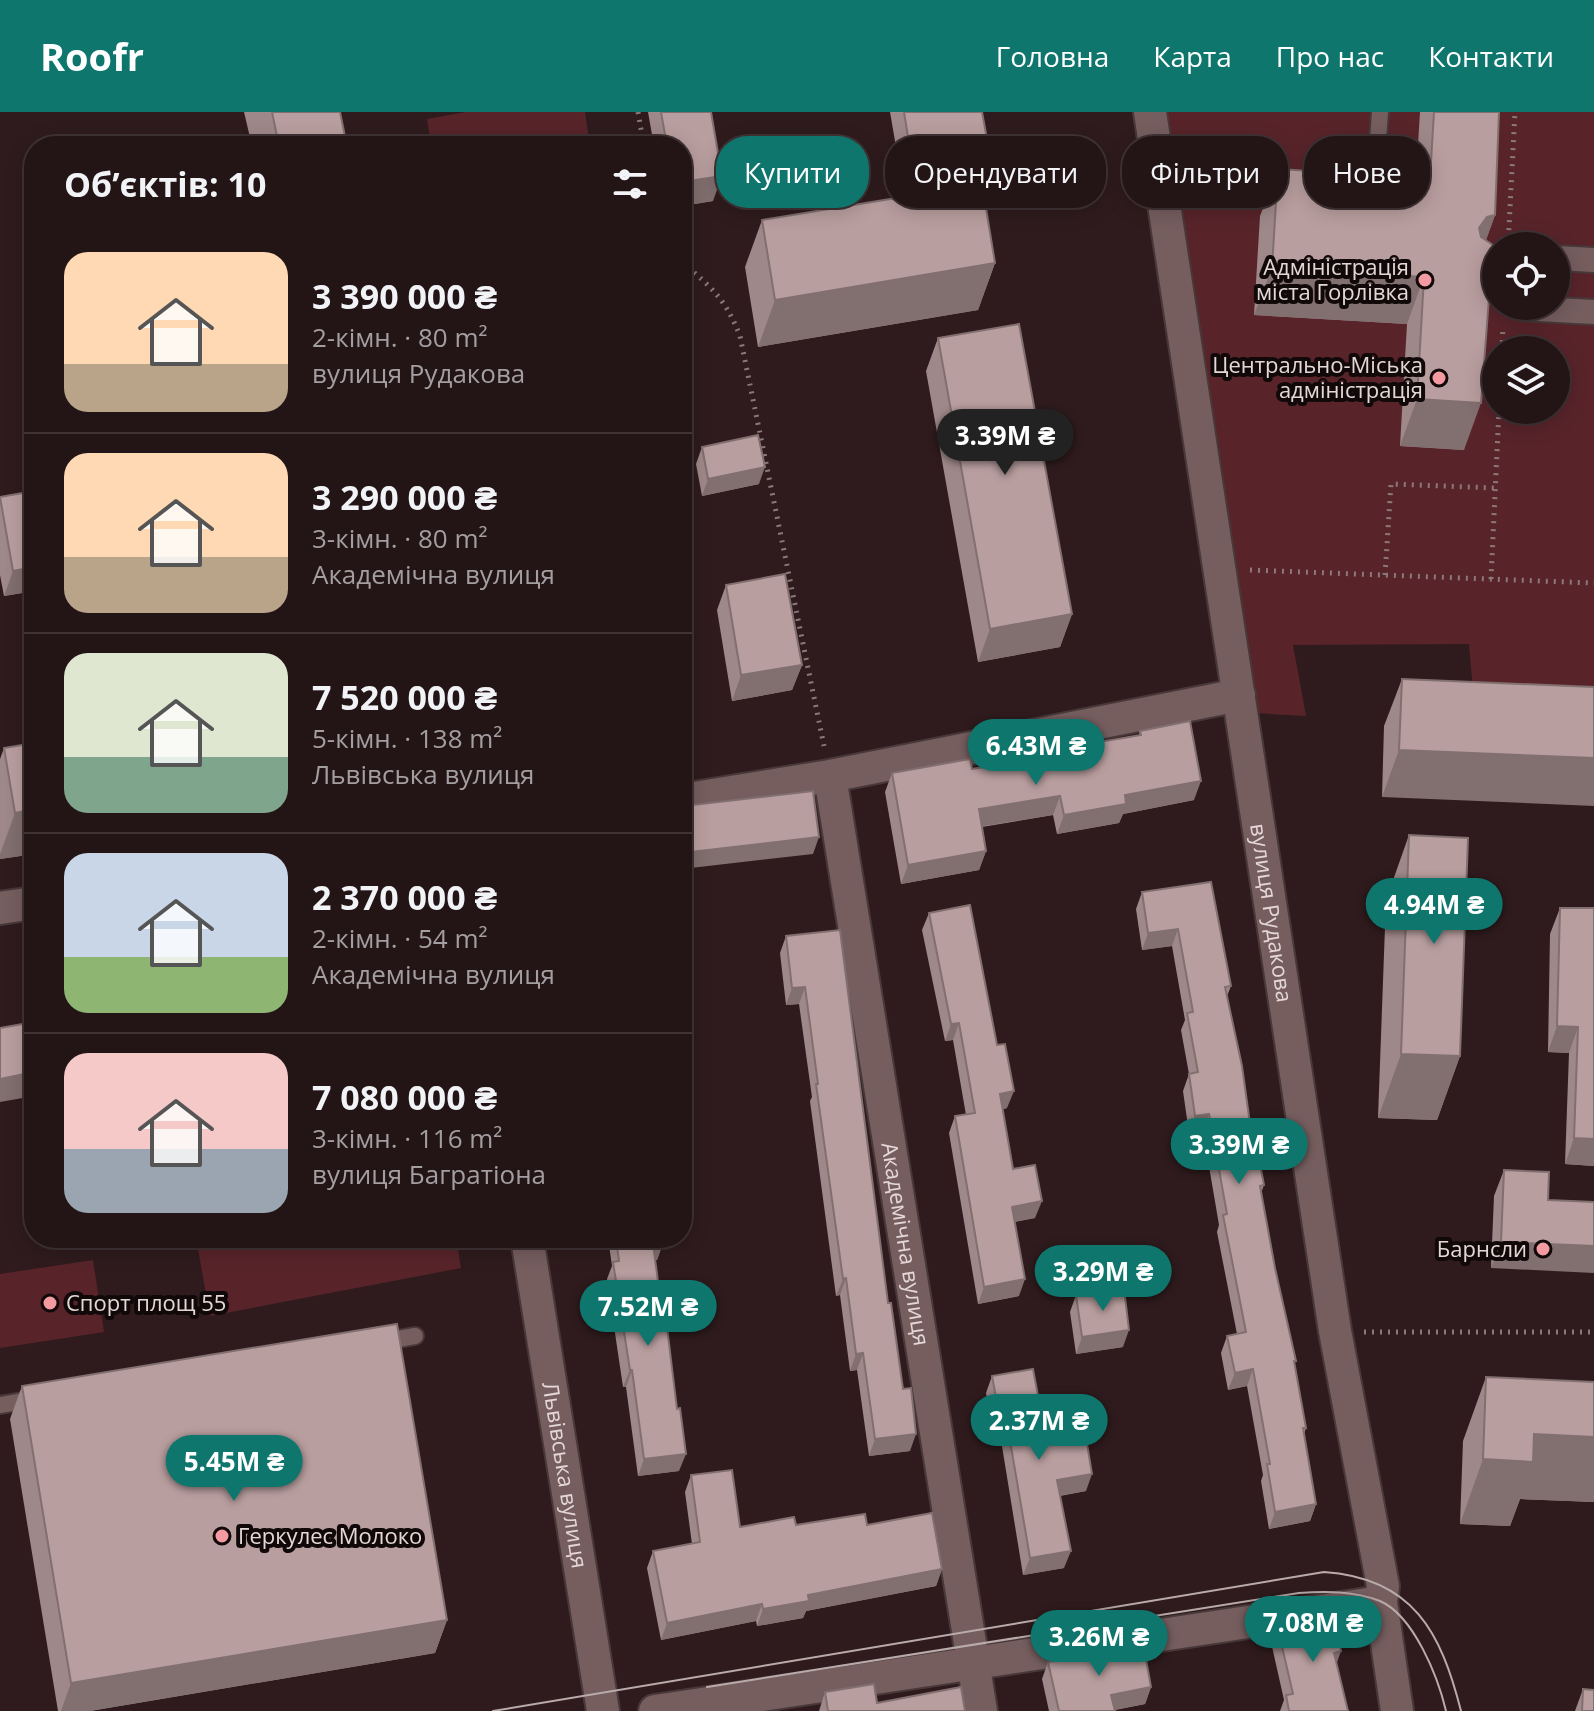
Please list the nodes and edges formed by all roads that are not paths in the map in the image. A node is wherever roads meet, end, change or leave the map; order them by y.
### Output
1 (1150, 112) edge
2 (1380, 112) edge
3 (1153, 136) edge
4 (1378, 136) edge
5 (1164, 208) edge
6 (1570, 259) edge
7 (1594, 260) edge
8 (1570, 311) edge
9 (1594, 312) edge
10 (1239, 695) junction
11 (830, 776) junction
12 (692, 798) edge
13 (24, 904) edge
14 (0, 908) edge
15 (529, 1248) edge
16 (415, 1336) dead end
17 (369, 1344) edge
18 (46, 1398) edge
19 (0, 1405) edge
20 (1381, 1602) junction
21 (973, 1661) junction
22 (603, 1711) edge
23 (655, 1711) edge
24 (981, 1711) edge
25 (1397, 1711) edge

1 - 3 street, вулиця Рудакова
2 - 4 lane
5 - 10 street, вулиця Рудакова
6 - 7 street
8 - 9 street
10 - 11 street
10 - 20 street, вулиця Рудакова
11 - 12 street
11 - 21 street, Академічна вулиця
13 - 14 street
15 - 22 street, Львівська вулиця
16 - 17 lane
18 - 19 lane
20 - 21 street
20 - 25 street, вулиця Рудакова
21 - 23 street
21 - 24 street, Академічна вулиця

